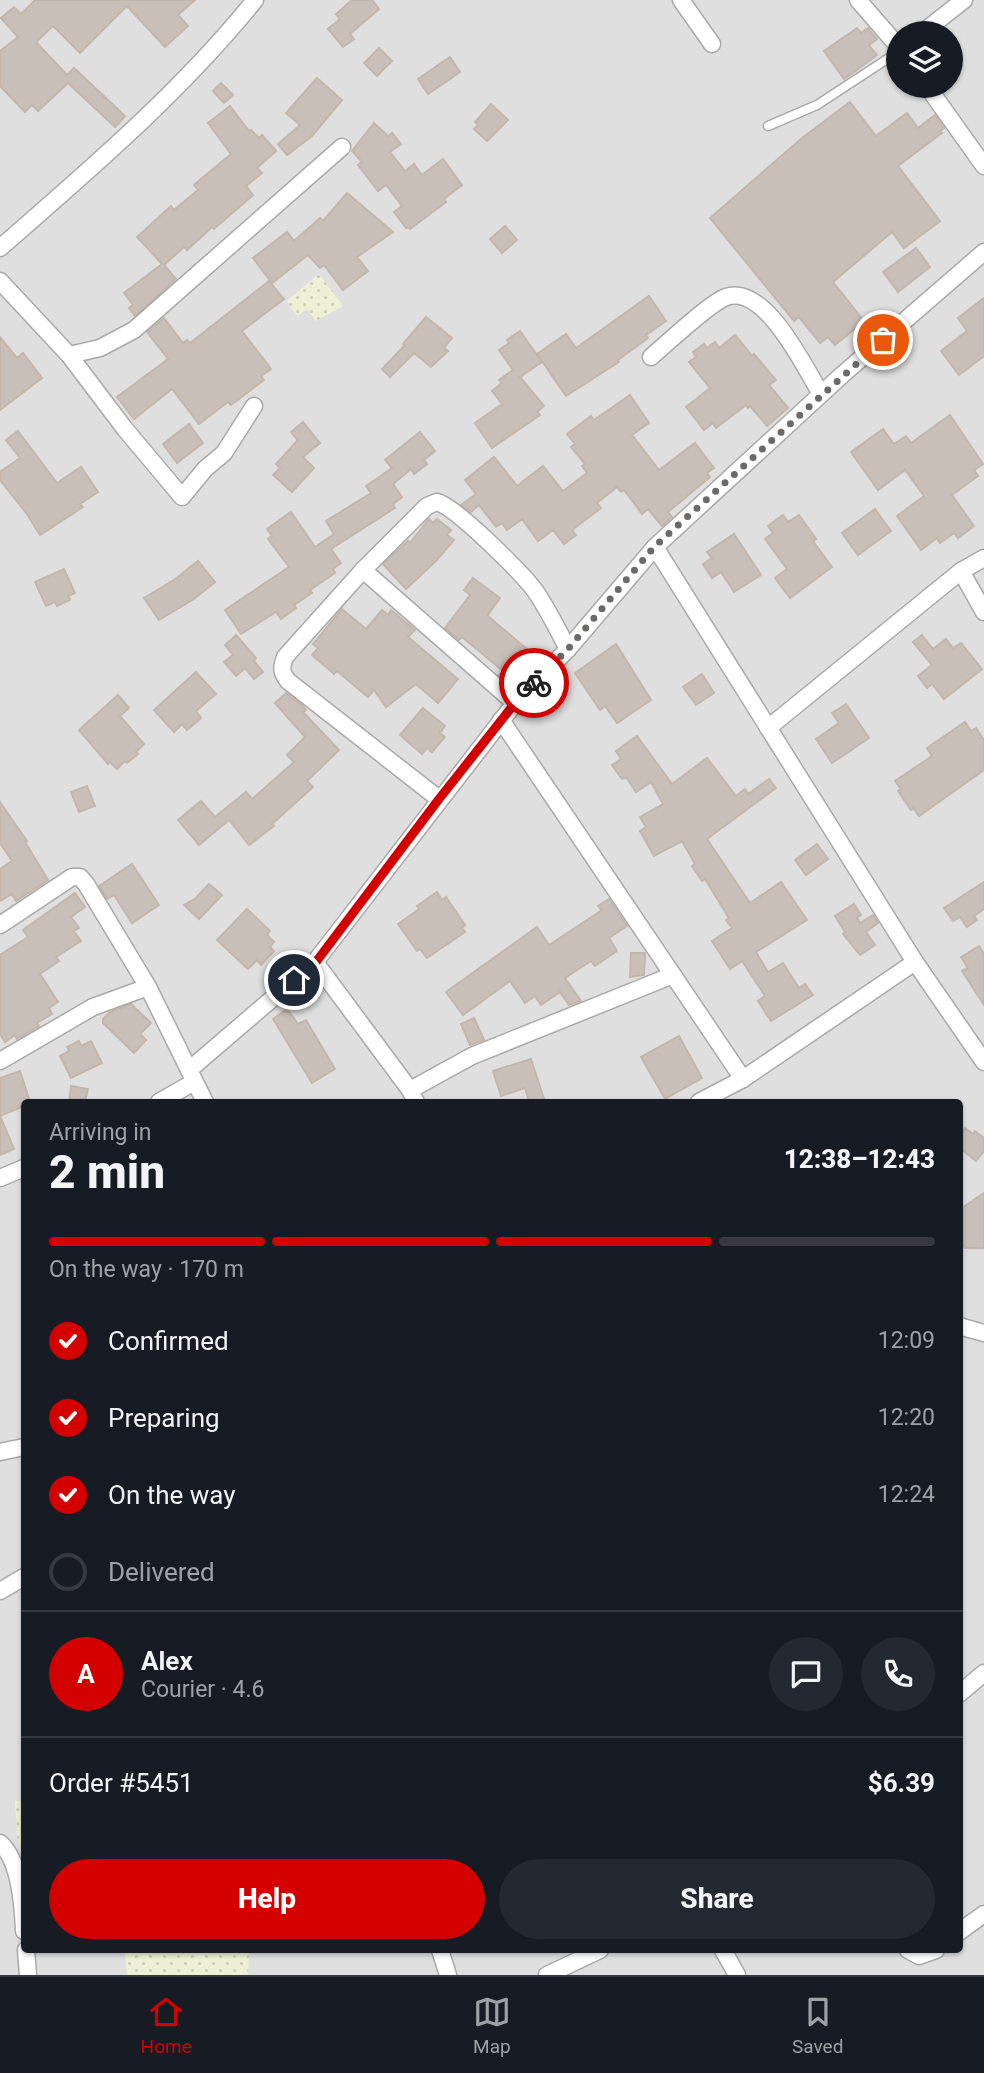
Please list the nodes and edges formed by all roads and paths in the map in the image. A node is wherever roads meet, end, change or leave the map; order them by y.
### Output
1 (255, 0) edge
2 (681, 0) edge
3 (859, 0) edge
4 (964, 0) edge
5 (937, 21) edge
6 (886, 32) edge
7 (712, 44) dead end
8 (886, 60) edge
9 (935, 98) edge
10 (768, 126) dead end
11 (342, 147) dead end
12 (984, 166) edge
13 (0, 248) edge
14 (984, 252) edge
15 (0, 281) edge
16 (69, 355) junction
17 (651, 357) dead end
18 (821, 394) junction
19 (254, 407) dead end
20 (654, 547) junction
21 (984, 558) edge
22 (363, 570) junction
23 (961, 571) junction
24 (984, 612) edge
25 (568, 649) junction
26 (515, 703) junction
27 (501, 720) junction
28 (768, 728) junction
29 (439, 799) junction
30 (0, 925) edge
31 (316, 962) junction
32 (915, 962) junction
33 (673, 975) junction
34 (148, 987) junction
35 (0, 1061) edge
36 (984, 1062) edge
37 (192, 1076) junction
38 (743, 1079) junction
39 (413, 1096) edge
40 (163, 1099) edge
41 (204, 1099) edge
42 (705, 1099) edge
43 (21, 1169) edge
44 (0, 1178) edge
45 (963, 1327) edge
46 (984, 1333) edge
47 (21, 1448) edge
48 (0, 1452) edge
49 (21, 1579) edge
50 (0, 1591) edge
51 (984, 1674) edge
52 (963, 1690) edge
53 (0, 1843) edge
54 (21, 1909) edge
55 (984, 1914) edge
56 (963, 1929) edge
57 (26, 1953) edge
58 (442, 1953) edge
59 (594, 1953) edge
60 (725, 1953) edge
61 (453, 1974) edge
62 (28, 1975) edge
63 (547, 1975) edge
64 (737, 1975) edge

1 - 13 street
2 - 7 street
3 - 6 street
4 - 5 street
8 - 10 lane
9 - 12 street
11 - 16 street
14 - 18 street
15 - 16 street
16 - 19 street
17 - 18 street
18 - 20 street
20 - 25 street
20 - 28 street
21 - 23 street
22 - 25 street
22 - 26 street
22 - 29 street
23 - 24 street
23 - 28 street
25 - 26 street
26 - 27 street
27 - 29 street
27 - 33 street
28 - 32 street
29 - 31 street
30 - 34 street
31 - 37 street
31 - 39 street
32 - 36 street
32 - 38 street
33 - 38 street
33 - 39 street
34 - 35 street
34 - 37 street
37 - 40 street
37 - 41 street
38 - 42 street
43 - 44 street
45 - 46 street
47 - 48 street
49 - 50 street
51 - 52 street
53 - 54 street
55 - 56 street
57 - 62 street
58 - 61 street
59 - 63 street
60 - 64 street

